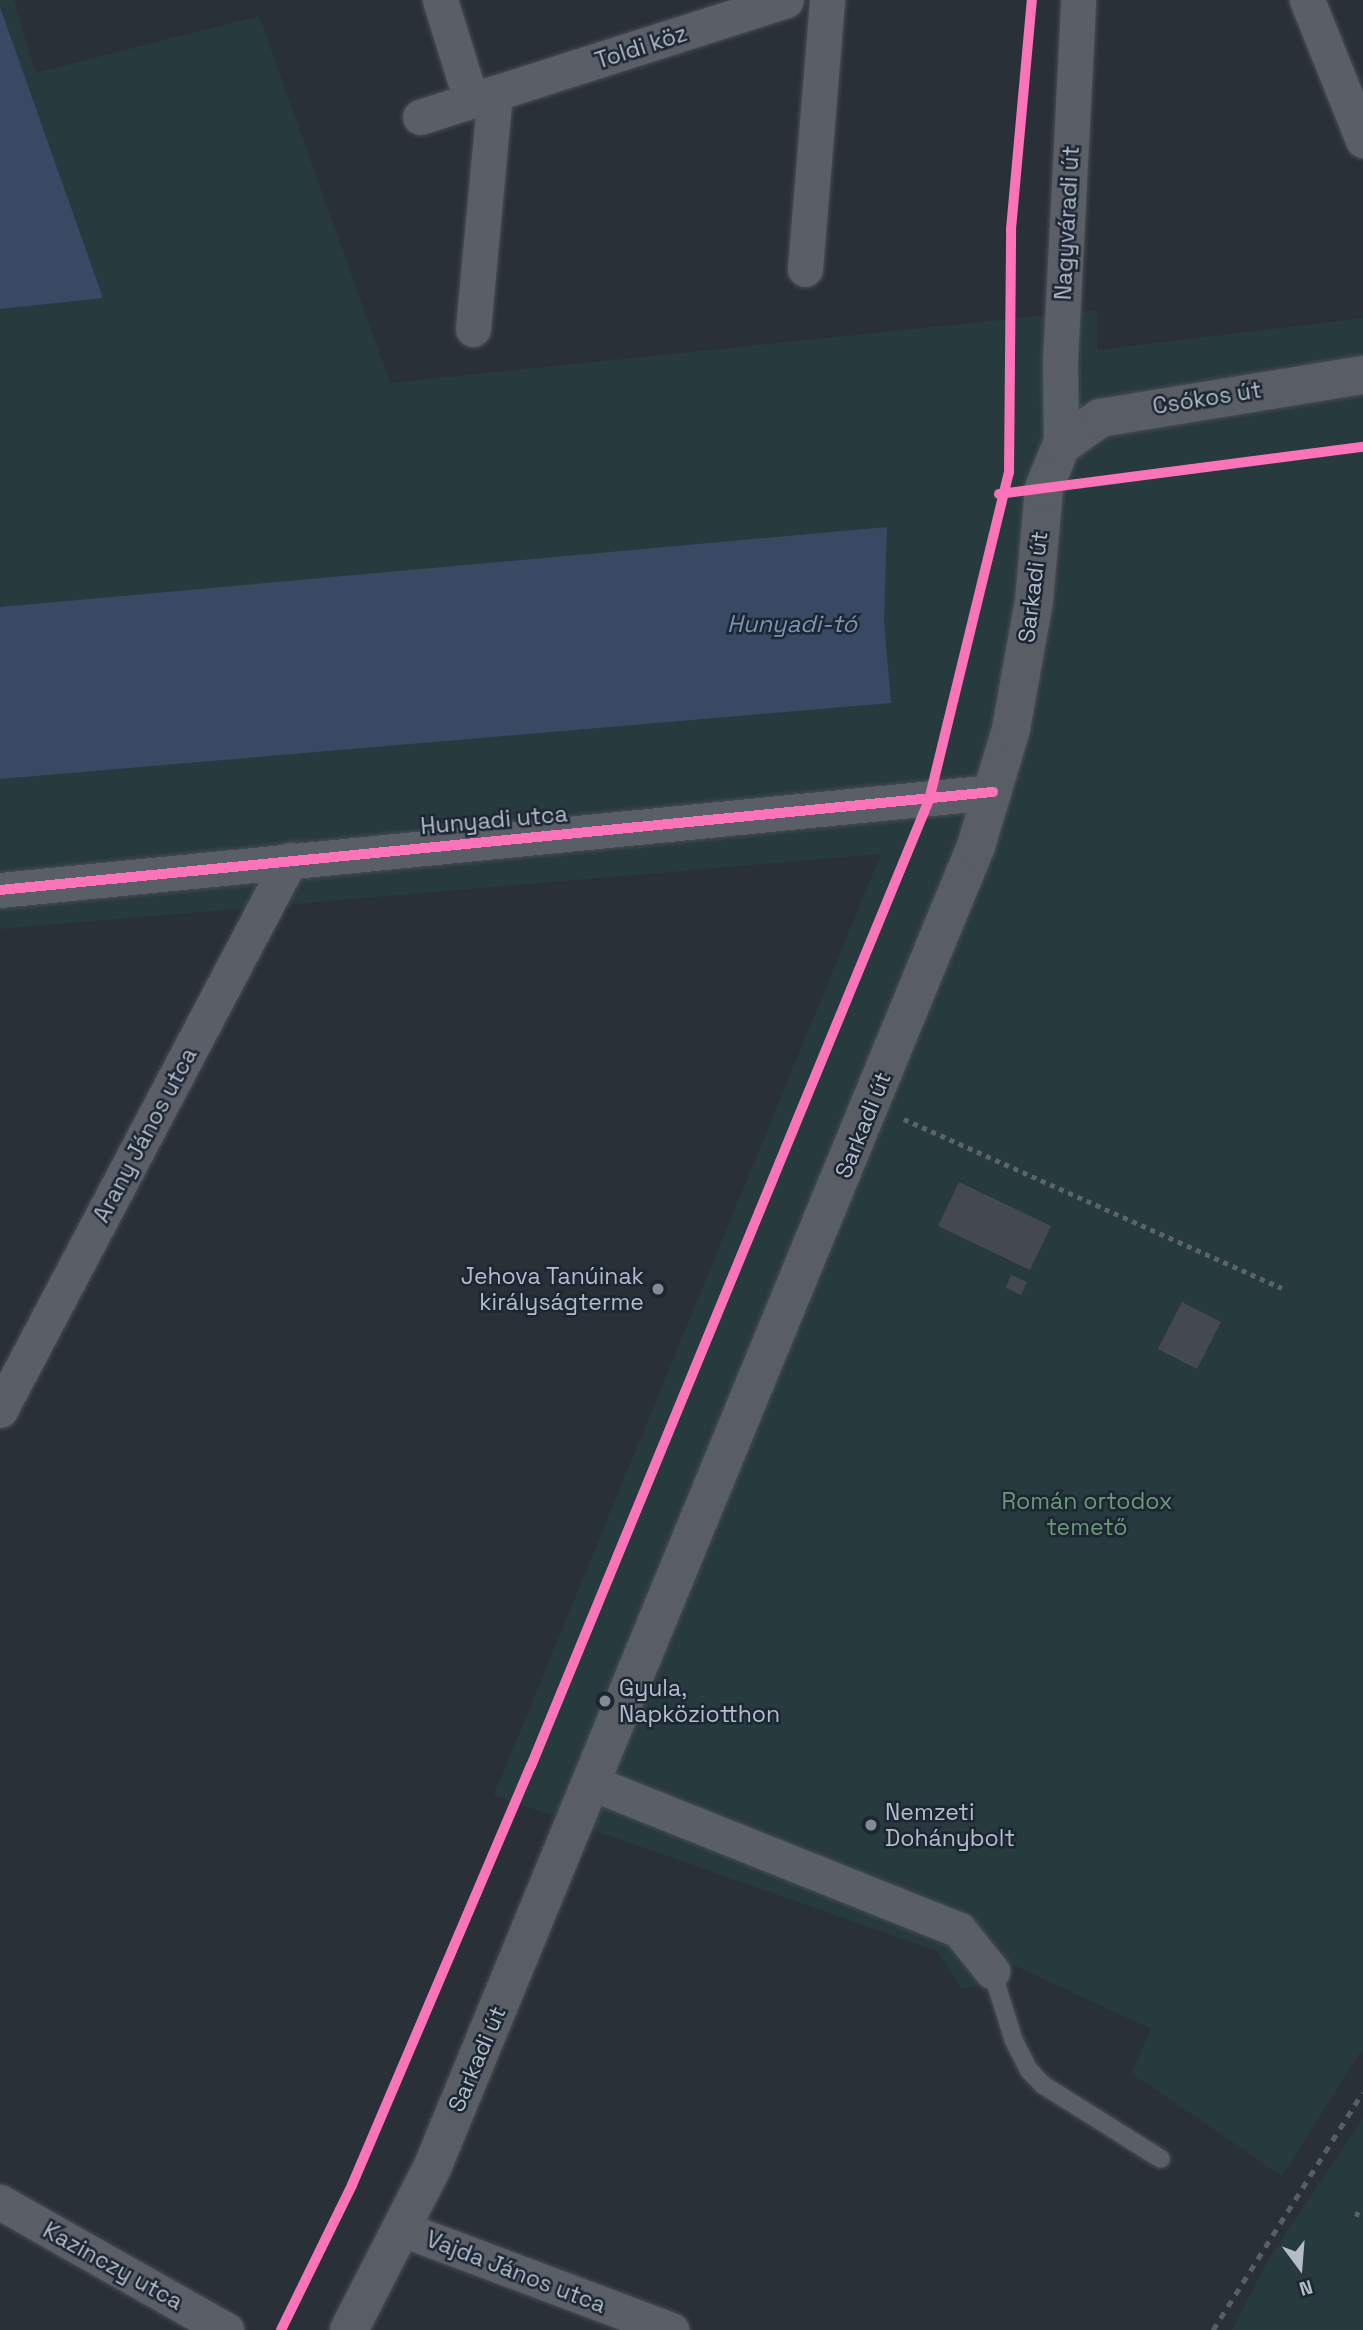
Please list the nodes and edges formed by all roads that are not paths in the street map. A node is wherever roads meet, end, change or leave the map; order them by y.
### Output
1 (440, 0) edge
2 (786, 0) edge
3 (827, 0) edge
4 (1078, 0) edge
5 (1307, 0) edge
6 (483, 97) junction
7 (420, 117) dead end
8 (1363, 139) edge
9 (805, 268) dead end
10 (473, 329) dead end
11 (1363, 375) edge
12 (1060, 446) junction
13 (993, 792) junction
14 (290, 860) junction
15 (0, 890) edge
16 (0, 1410) edge
17 (592, 1783) junction
18 (992, 1971) joint
19 (1161, 2159) dead end
20 (0, 2202) edge
21 (400, 2228) junction
22 (226, 2330) edge
23 (349, 2330) edge
24 (671, 2330) edge

1 - 6 street
2 - 6 street, Toldi köz
3 - 9 street
4 - 12 street, Nagyváradi út
5 - 8 street
6 - 7 street, Toldi köz
6 - 10 street
11 - 12 main road, Csókos út
12 - 13 main road, Sarkadi út
13 - 14 street, Hunyadi utca
13 - 17 main road, Sarkadi út
14 - 15 street, Hunyadi utca
14 - 16 street, Arany János utca
17 - 18 street
17 - 21 main road, Sarkadi út
18 - 19 lane
20 - 22 street, Kazinczy utca
21 - 23 main road, Sarkadi út
21 - 24 street, Vajda János utca

